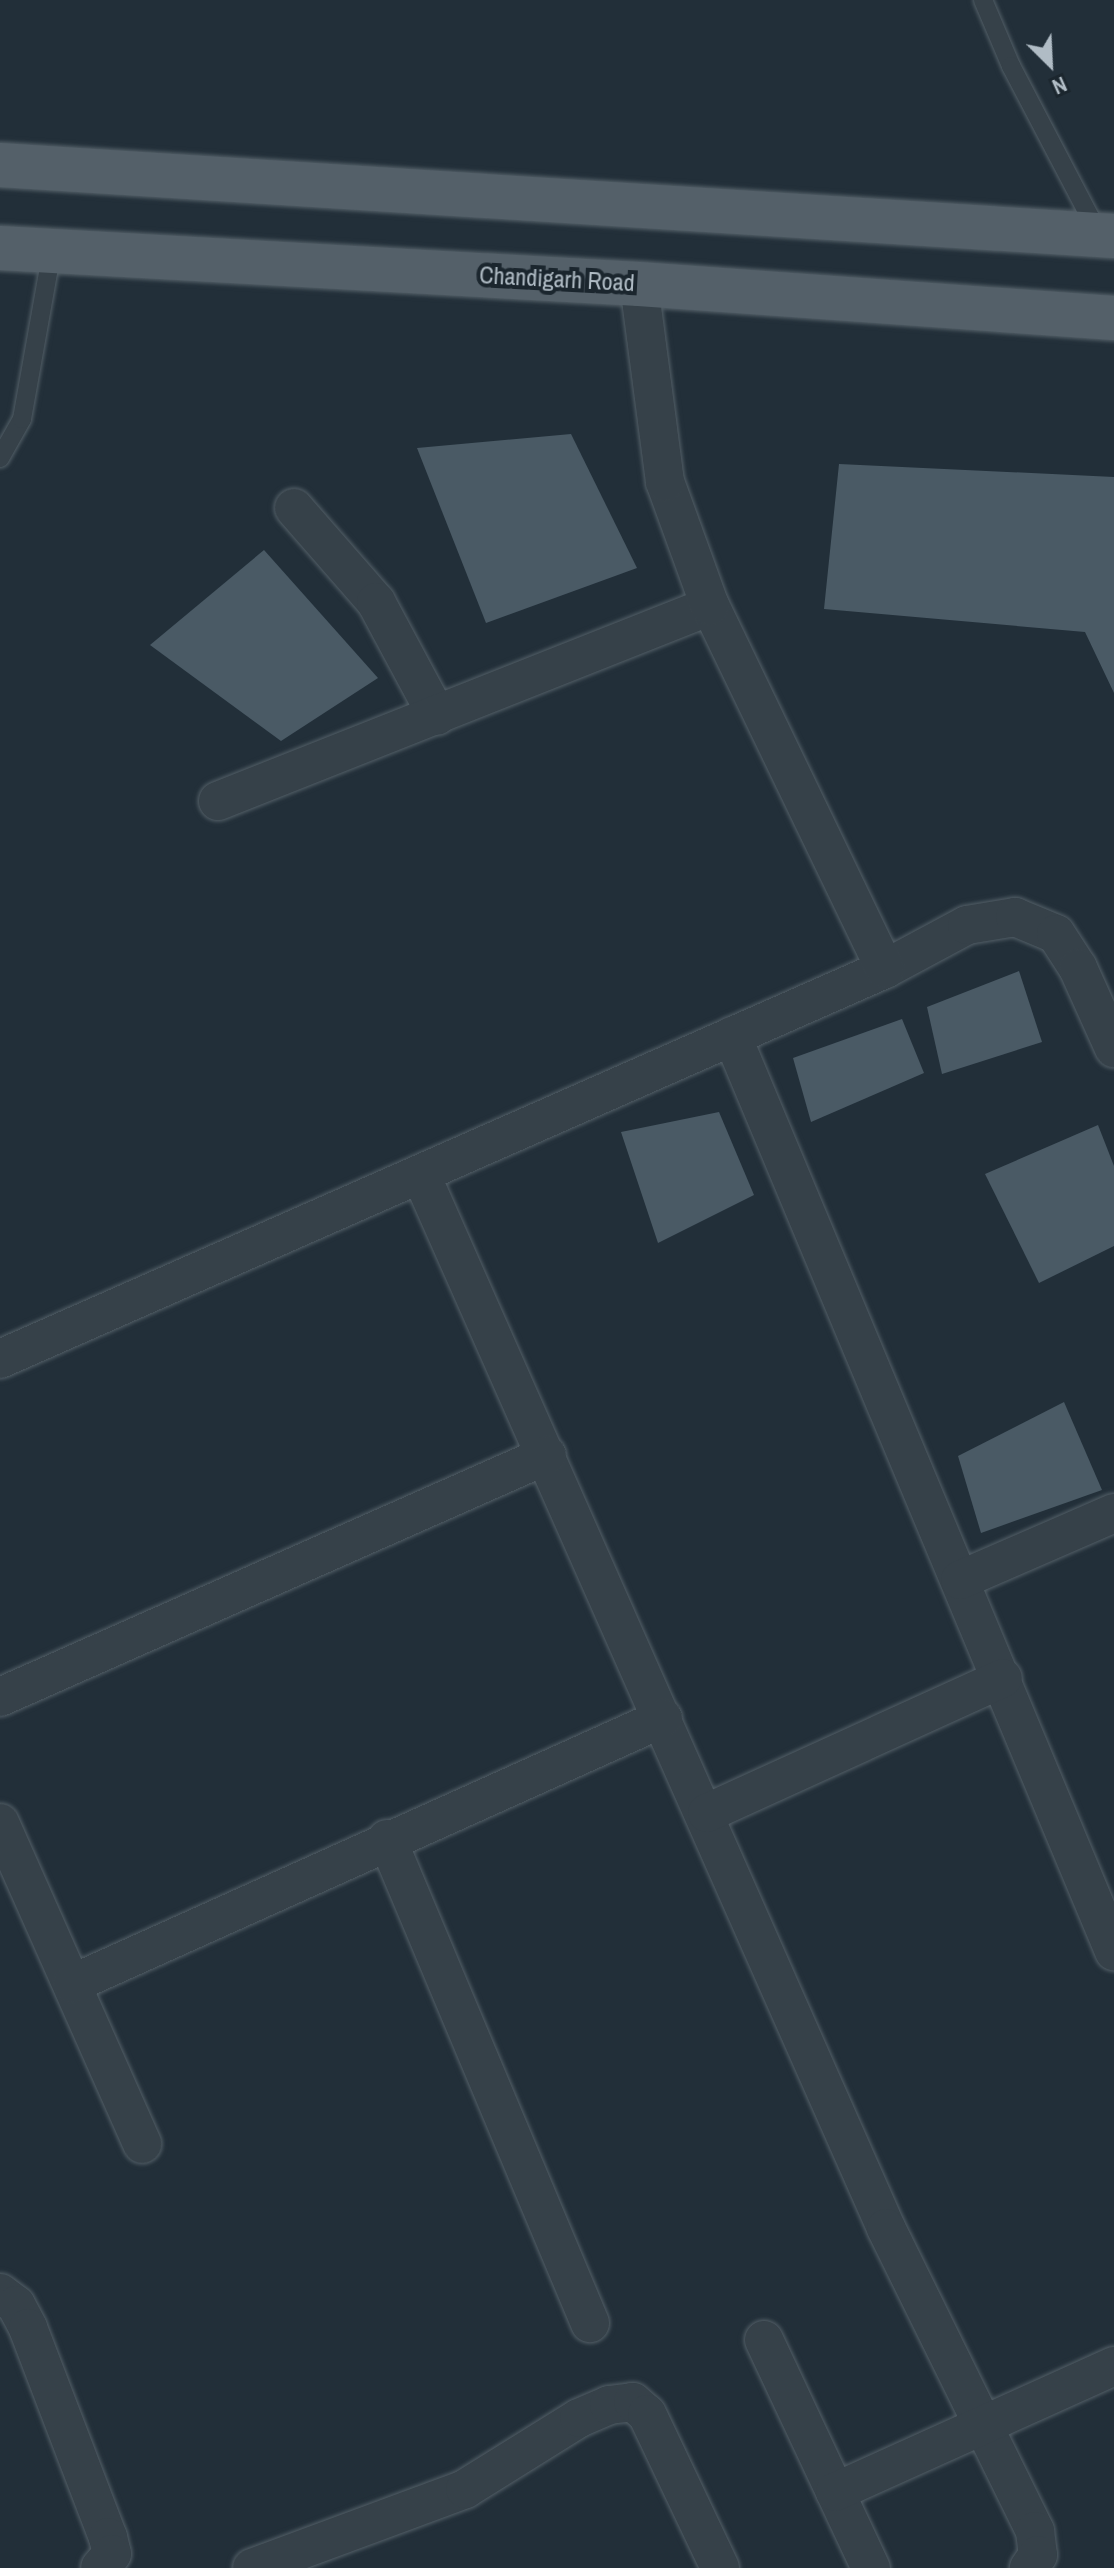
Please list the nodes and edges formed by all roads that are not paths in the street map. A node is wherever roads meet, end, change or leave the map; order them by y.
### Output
1 (983, 0) edge
2 (0, 165) edge
3 (1107, 235) edge
4 (0, 248) edge
5 (52, 251) junction
6 (639, 284) junction
7 (1114, 318) edge
8 (0, 458) edge
9 (294, 508) dead end
10 (710, 606) junction
11 (437, 716) junction
12 (218, 801) dead end
13 (885, 969) junction
14 (732, 1036) junction
15 (1114, 1048) edge
16 (421, 1175) junction
17 (0, 1359) edge
18 (547, 1455) junction
19 (1114, 1513) edge
20 (960, 1580) junction
21 (1003, 1678) junction
22 (0, 1697) edge
23 (663, 1718) junction
24 (707, 1813) junction
25 (0, 1823) edge
26 (387, 1839) junction
27 (1114, 1951) edge
28 (72, 1984) junction
29 (142, 2144) dead end
30 (0, 2293) edge
31 (590, 2323) dead end
32 (764, 2340) dead end
33 (1114, 2366) edge
34 (982, 2425) junction
35 (835, 2492) junction
36 (100, 2568) edge
37 (252, 2568) edge
38 (720, 2568) edge
39 (871, 2568) edge
40 (1029, 2568) edge

1 - 3 lane
2 - 3 main road
4 - 5 main road, Chandigarh Road
5 - 6 main road, Chandigarh Road
5 - 8 lane
6 - 7 main road, Chandigarh Road
6 - 10 street
9 - 11 street
10 - 11 street
10 - 13 street
11 - 12 street
13 - 14 street
13 - 15 street
14 - 16 street
14 - 20 street
16 - 17 street
16 - 18 street
18 - 22 street
18 - 23 street
19 - 20 street
20 - 21 street
21 - 24 street
21 - 27 street
23 - 24 street
23 - 26 street
24 - 34 street
25 - 28 street
26 - 28 street
26 - 31 street
28 - 29 street
30 - 36 street
32 - 35 street
33 - 34 street
34 - 35 street
34 - 40 street
35 - 39 street
37 - 38 street

